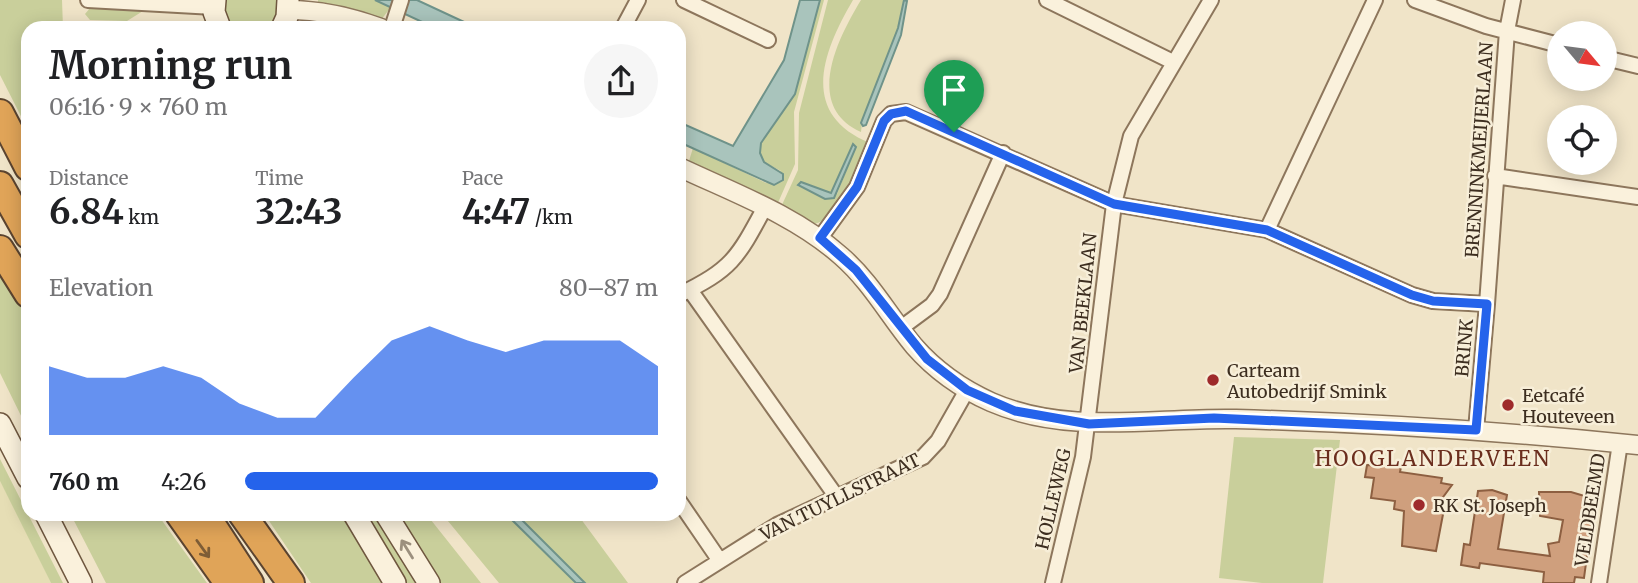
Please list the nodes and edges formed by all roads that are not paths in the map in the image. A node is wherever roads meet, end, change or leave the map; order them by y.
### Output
1 (88, 0) edge
2 (638, 0) edge
3 (684, 0) edge
4 (1047, 0) edge
5 (1211, 0) edge
6 (1375, 0) edge
7 (1415, 0) edge
8 (1513, 0) edge
9 (214, 3) edge
10 (286, 13) edge
11 (218, 21) edge
12 (362, 21) edge
13 (627, 21) edge
14 (1507, 30) junction
15 (768, 40) dead end
16 (1547, 42) edge
17 (1617, 61) edge
18 (1173, 62) junction
19 (1638, 66) edge
20 (0, 113) edge
21 (1003, 153) junction
22 (21, 154) edge
23 (686, 170) edge
24 (1495, 176) junction
25 (0, 185) edge
26 (1638, 197) edge
27 (1114, 204) junction
28 (765, 207) junction
29 (21, 222) edge
30 (1267, 230) junction
31 (820, 238) junction
32 (0, 249) edge
33 (21, 282) edge
34 (686, 292) edge
35 (686, 293) edge
36 (1487, 304) junction
37 (901, 328) junction
38 (967, 390) junction
39 (0, 424) edge
40 (1089, 424) junction
41 (1476, 430) junction
42 (1629, 444) edge
43 (21, 464) edge
44 (836, 496) junction
45 (686, 511) edge
46 (50, 521) edge
47 (183, 521) edge
48 (210, 521) edge
49 (247, 521) edge
50 (358, 521) edge
51 (390, 521) edge
52 (720, 561) junction
53 (694, 580) edge
54 (81, 583) edge
55 (228, 583) edge
56 (250, 583) edge
57 (291, 583) edge
58 (395, 583) edge
59 (429, 583) edge
60 (1053, 583) edge
61 (1599, 583) edge

1 - 9 street
2 - 13 street
3 - 15 street
4 - 18 street
5 - 18 street, VAN BEEKLAAN
6 - 30 street
7 - 14 street
8 - 14 street, BRENNINKMEIJERLAAN
9 - 11 main road
10 - 12 street
14 - 16 street
14 - 24 street, BRENNINKMEIJERLAAN
17 - 19 street
18 - 27 street, VAN BEEKLAAN
20 - 22 highway
21 - 27 street, BRINK
21 - 31 street, BRINK
21 - 37 street
23 - 28 street
24 - 26 street
24 - 36 street, BRENNINKMEIJERLAAN
25 - 29 highway
27 - 30 street, BRINK
27 - 40 street, VAN BEEKLAAN
28 - 31 street
28 - 34 street
30 - 36 street, BRINK
31 - 37 street
32 - 33 highway
35 - 44 street
36 - 41 street, BRINK
37 - 38 street
38 - 40 street
38 - 44 street, VAN TUYLLSTRAAT
39 - 43 main road
40 - 41 street
40 - 60 street, HOLLEWEG
41 - 42 street
42 - 61 street, VELDBEEMD
44 - 52 street, VAN TUYLLSTRAAT
45 - 52 street
46 - 54 main road
47 -> 55 highway
48 - 56 highway
49 - 57 highway
50 - 58 main road
59 -> 51 main road
52 - 53 street, VAN TUYLLSTRAAT

